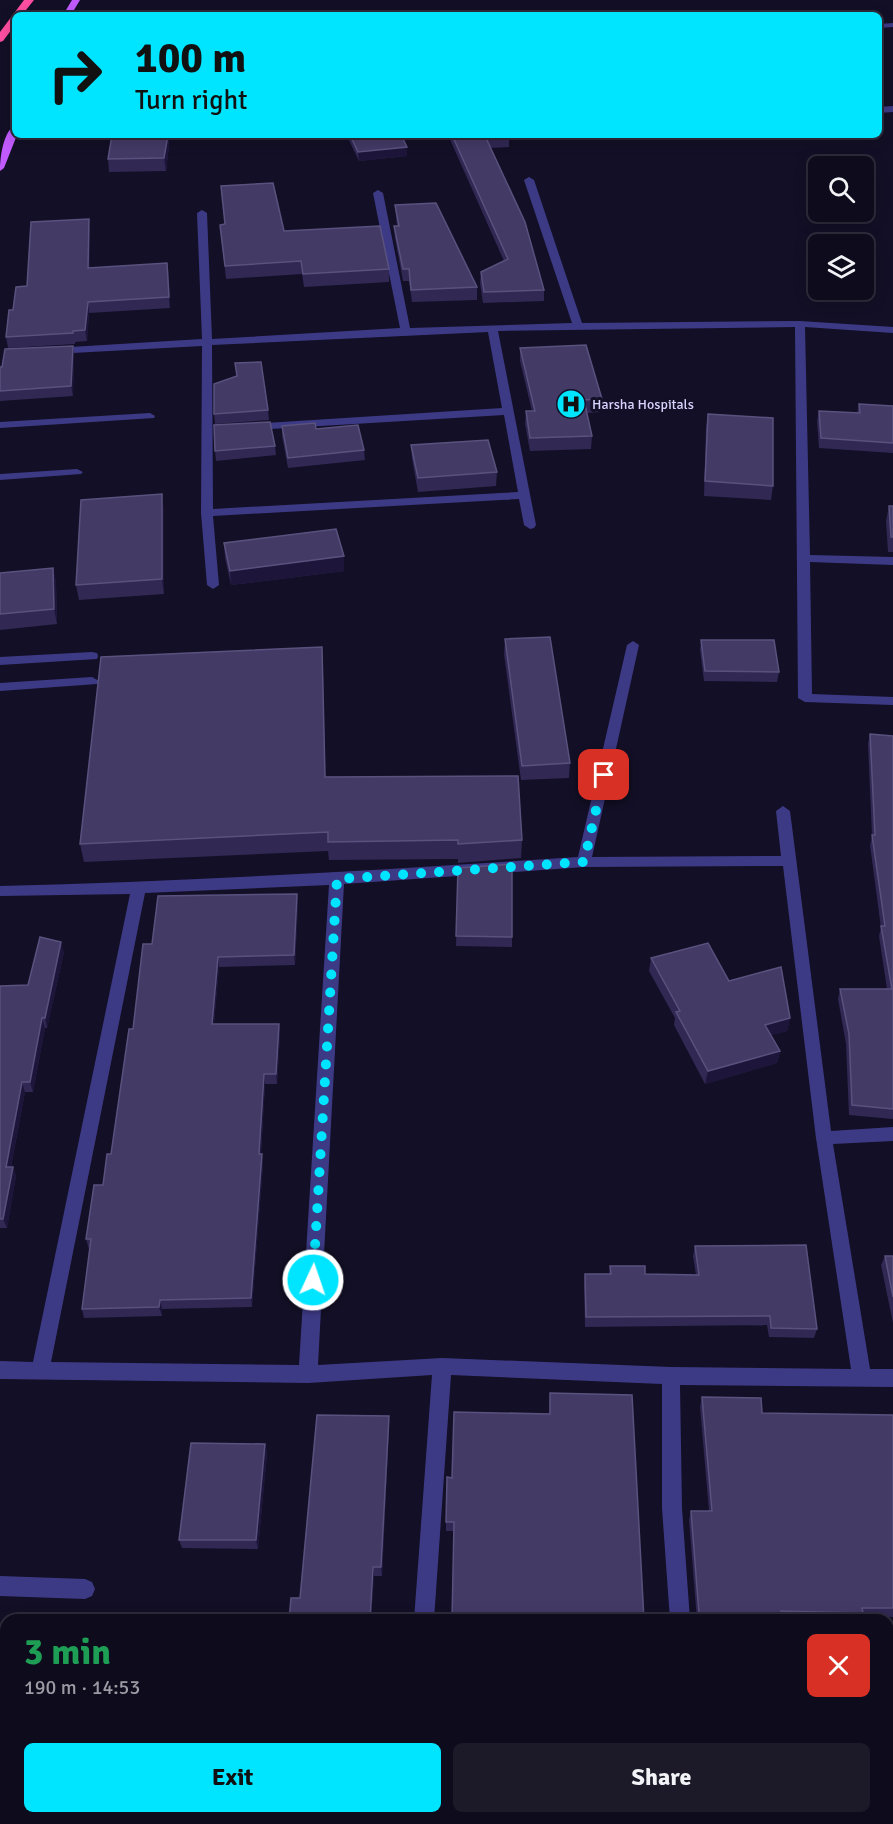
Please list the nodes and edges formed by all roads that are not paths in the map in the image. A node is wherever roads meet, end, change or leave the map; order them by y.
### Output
1 (12, 22) edge
2 (0, 39) edge
3 (12, 136) edge
4 (0, 168) edge
5 (529, 180) dead end
6 (378, 193) dead end
7 (202, 213) dead end
8 (800, 324) junction
9 (578, 326) junction
10 (493, 330) junction
11 (893, 330) edge
12 (406, 331) junction
13 (207, 341) junction
14 (46, 351) edge
15 (509, 411) junction
16 (150, 416) dead end
17 (0, 425) edge
18 (242, 428) edge
19 (77, 472) dead end
20 (0, 477) edge
21 (525, 495) junction
22 (207, 513) junction
23 (530, 525) dead end
24 (804, 558) junction
25 (893, 561) edge
26 (213, 585) dead end
27 (633, 645) dead end
28 (92, 656) dead end
29 (0, 661) edge
30 (92, 681) dead end
31 (0, 687) edge
32 (893, 701) edge
33 (783, 811) dead end
34 (788, 861) junction
35 (584, 862) junction
36 (337, 879) junction
37 (139, 888) junction
38 (0, 891) edge
39 (893, 1134) edge
40 (824, 1138) junction
41 (442, 1366) junction
42 (0, 1370) edge
43 (40, 1372) junction
44 (308, 1374) junction
45 (671, 1376) junction
46 (862, 1378) junction
47 (893, 1378) edge
48 (0, 1586) edge
49 (85, 1589) dead end
50 (424, 1614) edge
51 (680, 1614) edge

1 - 2 highway
3 - 4 main road
5 - 9 street
6 - 12 street
7 - 13 street
8 - 9 street
8 - 11 street
8 - 24 street
9 - 10 street
10 - 12 street
10 - 15 street
12 - 13 street
13 - 14 street
13 - 22 street
15 - 18 street
15 - 21 street
16 - 17 street
19 - 20 street
21 - 22 street
21 - 23 street
22 - 26 street
24 - 25 street
24 - 32 street
27 - 35 street
28 - 29 street
30 - 31 street
33 - 34 street
34 - 35 street
34 - 40 street
35 - 36 street
36 - 37 street
36 - 44 street
37 - 38 street
37 - 43 street
39 - 40 street
40 - 46 street
41 - 44 street
41 - 45 street
41 - 50 street
42 - 43 street
43 - 44 street
45 - 46 street
45 - 51 street
46 - 47 street
48 - 49 street

